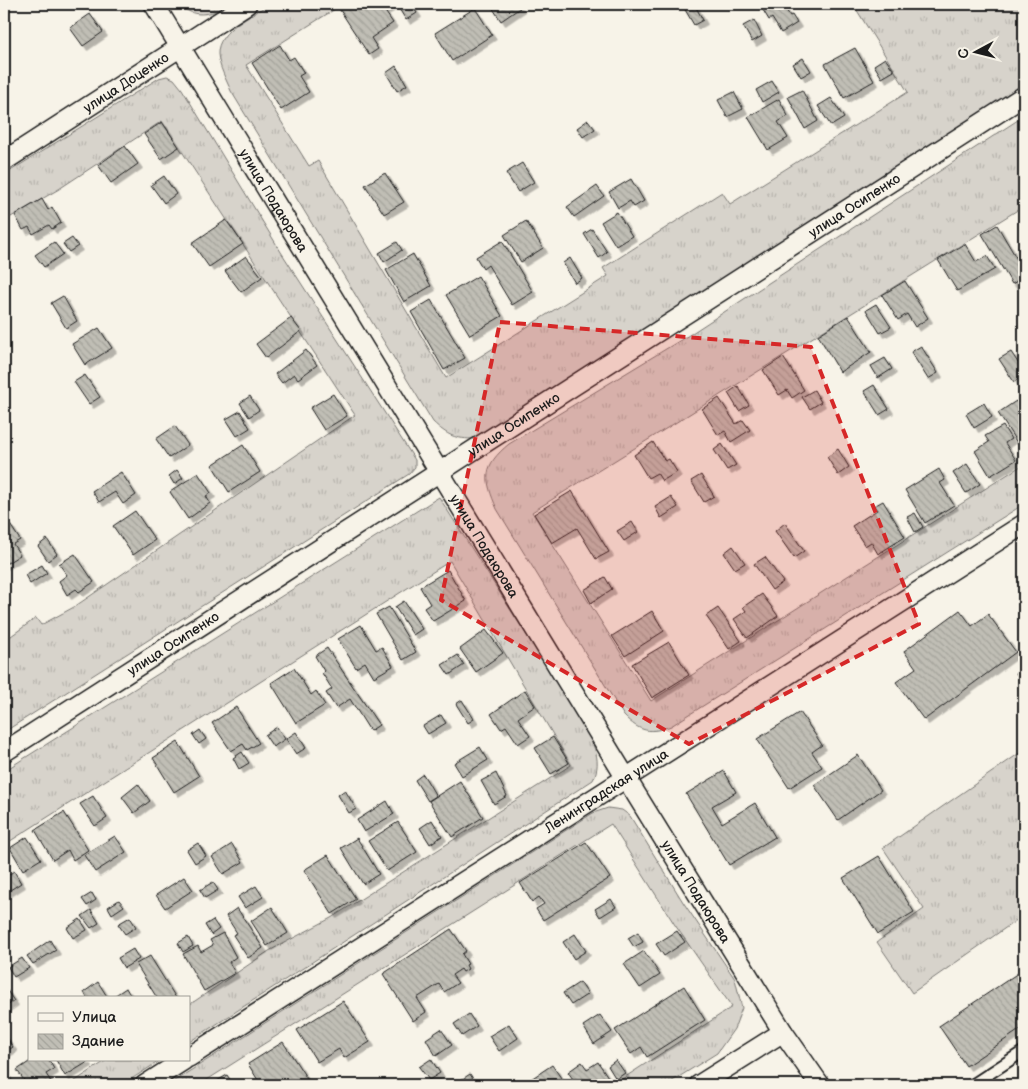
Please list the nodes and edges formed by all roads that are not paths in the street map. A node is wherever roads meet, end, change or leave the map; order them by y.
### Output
1 (154, 4) edge
2 (247, 4) edge
3 (180, 46) junction
4 (1024, 96) edge
5 (4, 161) edge
6 (441, 473) junction
7 (1024, 524) edge
8 (4, 752) edge
9 (626, 778) junction
10 (783, 1032) junction
11 (1024, 1051) edge
12 (190, 1057) edge
13 (181, 1062) edge
14 (145, 1085) edge
15 (699, 1085) edge
16 (820, 1085) edge
17 (972, 1085) edge

1 - 3 street, улица Подаюрова
2 - 3 street, улица Доценко
3 - 5 street, улица Доценко
3 - 6 street, улица Подаюрова
4 - 6 street, улица Осипенко
6 - 8 street, улица Осипенко
6 - 9 street, улица Подаюрова
7 - 9 street, Ленинградская улица
9 - 10 street, улица Подаюрова
9 - 12 street, Ленинградская улица
10 - 15 street
10 - 16 street, улица Подаюрова
11 - 17 lane
13 - 14 street

